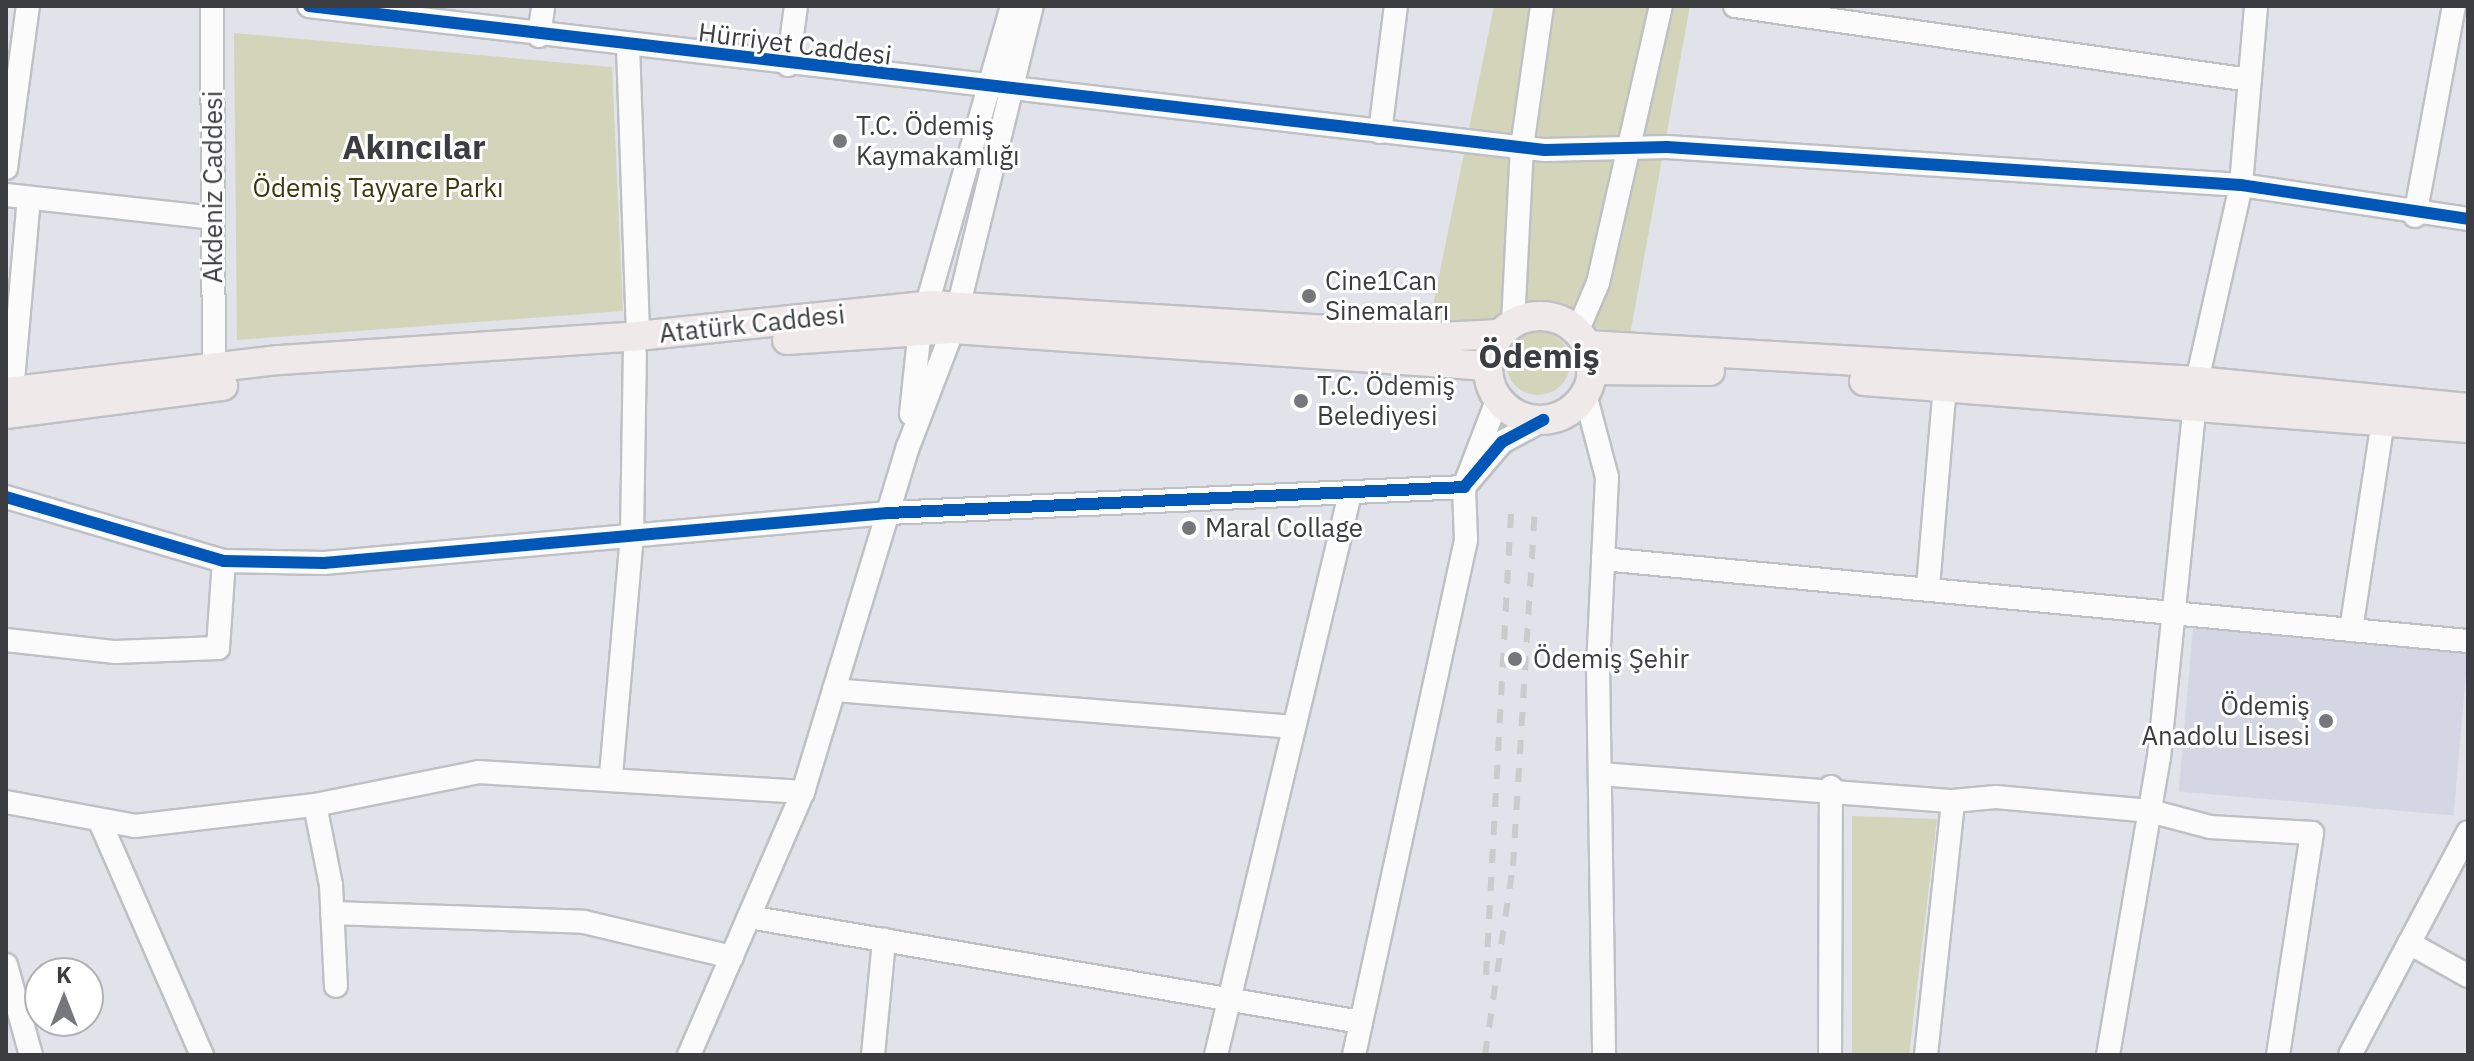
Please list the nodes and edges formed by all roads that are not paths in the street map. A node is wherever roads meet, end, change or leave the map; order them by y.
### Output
1 (28, 6) edge
2 (212, 6) edge
3 (309, 6) edge
4 (543, 6) edge
5 (796, 6) edge
6 (1012, 6) edge
7 (1032, 6) edge
8 (1396, 6) edge
9 (1542, 6) edge
10 (1661, 6) edge
11 (1735, 6) edge
12 (2256, 6) edge
13 (2454, 6) edge
14 (342, 8) edge
15 (442, 14) edge
16 (539, 36) junction
17 (628, 46) junction
18 (788, 65) junction
19 (2250, 80) junction
20 (998, 90) junction
21 (1380, 132) junction
22 (1522, 147) junction
23 (1624, 149) junction
24 (6, 168) edge
25 (2241, 185) junction
26 (6, 195) edge
27 (29, 199) junction
28 (2415, 216) junction
29 (213, 218) junction
30 (2468, 219) edge
31 (940, 317) junction
32 (1507, 328) junction
33 (636, 345) junction
34 (1585, 360) junction
35 (1488, 366) junction
36 (214, 367) junction
37 (1945, 386) junction
38 (2196, 391) junction
39 (1498, 398) junction
40 (8, 405) edge
41 (2468, 408) edge
42 (1543, 420) junction
43 (2383, 420) junction
44 (2468, 428) edge
45 (908, 447) junction
46 (1464, 487) junction
47 (1350, 494) junction
48 (6, 497) edge
49 (888, 513) junction
50 (632, 536) junction
51 (1603, 559) junction
52 (224, 561) junction
53 (1928, 587) junction
54 (2177, 609) junction
55 (2351, 630) junction
56 (6, 640) edge
57 (2468, 641) edge
58 (834, 690) junction
59 (1293, 727) junction
60 (1600, 774) junction
61 (611, 775) junction
62 (1831, 787) junction
63 (803, 792) junction
64 (1953, 801) junction
65 (6, 802) edge
66 (315, 805) junction
67 (2150, 811) junction
68 (101, 824) junction
69 (2468, 832) edge
70 (332, 913) junction
71 (749, 917) junction
72 (884, 940) junction
73 (2409, 943) junction
74 (732, 957) junction
75 (6, 965) edge
76 (2468, 976) edge
77 (336, 986) dead end
78 (1227, 998) junction
79 (1361, 1022) junction
80 (29, 1050) edge
81 (6, 1053) edge
82 (202, 1055) edge
83 (689, 1055) edge
84 (873, 1055) edge
85 (1216, 1055) edge
86 (1354, 1055) edge
87 (1604, 1055) edge
88 (1830, 1055) edge
89 (1926, 1055) edge
90 (2108, 1055) edge
91 (2278, 1055) edge
92 (2350, 1055) edge

1 - 24 street
2 - 29 street, Akdeniz Caddesi
3 - 14 street, Hürriyet Caddesi
4 - 16 street
5 - 18 street
6 - 20 street
7 - 20 street
8 - 21 street
9 - 22 street
10 - 23 street
11 - 19 street
12 - 19 street
13 - 28 street
14 - 15 street, Hürriyet Caddesi
15 - 16 street, Hürriyet Caddesi
16 - 17 street, Hürriyet Caddesi
17 - 18 street, Hürriyet Caddesi
17 - 33 street
18 - 20 street, Hürriyet Caddesi
19 - 25 street
20 - 21 street, Hürriyet Caddesi
20 - 31 street
21 - 22 street, Hürriyet Caddesi
22 - 23 street, Hürriyet Caddesi
22 - 32 street
23 - 25 street, Hürriyet Caddesi
23 - 34 street
25 - 28 street, Hürriyet Caddesi
25 - 38 street
26 - 27 street
27 - 29 street
27 - 40 street
28 - 30 street, Hürriyet Caddesi
29 - 36 street, Akdeniz Caddesi
31 - 32 main road, Atatürk Caddesi
31 - 33 main road, Atatürk Caddesi
31 - 35 main road, Atatürk Caddesi
31 - 45 street
31 - 45 street
32 - 34 main road
32 - 35 main road
33 - 36 main road, Atatürk Caddesi
33 - 40 main road, Atatürk Caddesi
33 - 50 street
34 - 37 main road
34 - 38 main road
34 - 42 main road
34 - 51 street
35 - 39 main road
36 - 40 main road, Atatürk Caddesi
37 - 38 main road
37 - 53 street
38 - 41 main road
38 - 43 main road
38 - 54 street
39 - 42 main road
39 - 46 street
42 - 46 street
43 - 44 main road
43 - 55 street
45 - 49 street
46 - 47 street
46 - 79 street
47 - 49 street
47 - 59 street
48 - 52 street
49 - 50 street
49 - 58 street
50 - 52 street
50 - 61 street
51 - 53 street
51 - 60 street
52 - 56 street
53 - 54 street
54 - 55 street
54 - 67 street
55 - 57 street
58 - 59 street
58 - 63 street
59 - 78 street
60 - 62 street
60 - 87 street
61 - 63 street
61 - 66 street
62 - 64 street
62 - 88 street
63 - 71 street
64 - 67 street
64 - 89 street
65 - 68 street
66 - 68 street
66 - 70 street
67 - 90 street
67 - 91 street
68 - 82 street
69 - 73 street
70 - 74 street
70 - 77 street
71 - 72 street
71 - 74 street
72 - 78 street
72 - 84 street
73 - 76 street
73 - 92 street
74 - 83 street
75 - 80 street
78 - 79 street
78 - 85 street
79 - 86 street
80 - 81 street

